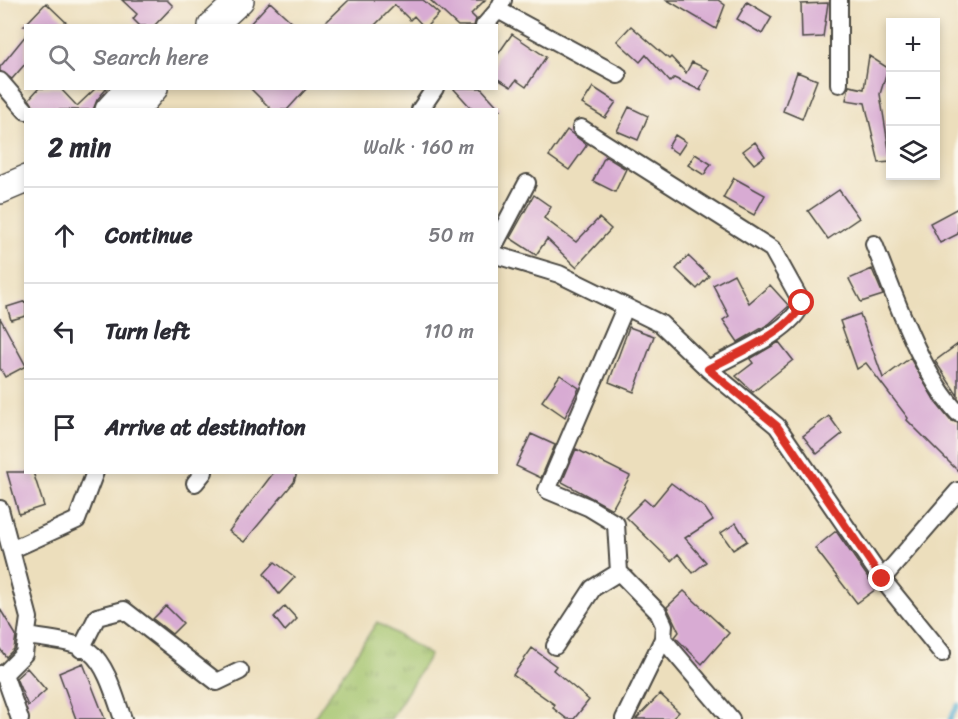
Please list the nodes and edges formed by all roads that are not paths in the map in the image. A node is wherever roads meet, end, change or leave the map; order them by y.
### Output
1 (214, 0) edge
2 (240, 0) edge
3 (839, 0) edge
4 (501, 5) edge
5 (192, 24) edge
6 (214, 24) edge
7 (486, 24) edge
8 (618, 75) dead end
9 (0, 81) edge
10 (839, 84) dead end
11 (127, 90) edge
12 (152, 90) edge
13 (434, 90) edge
14 (111, 108) edge
15 (137, 108) edge
16 (421, 108) edge
17 (24, 109) edge
18 (581, 128) dead end
19 (24, 180) edge
20 (527, 183) dead end
21 (0, 190) edge
22 (24, 200) edge
23 (0, 208) edge
24 (498, 238) edge
25 (874, 244) dead end
26 (498, 256) edge
27 (625, 308) junction
28 (708, 369) junction
29 (958, 414) edge
30 (94, 474) edge
31 (958, 491) edge
32 (0, 509) edge
33 (11, 550) junction
34 (619, 572) junction
35 (882, 579) junction
36 (27, 636) junction
37 (663, 639) junction
38 (555, 646) dead end
39 (81, 649) junction
40 (942, 653) dead end
41 (240, 671) dead end
42 (2, 674) edge
43 (20, 719) edge
44 (123, 719) edge
45 (624, 719) edge
46 (731, 719) edge

1 - 5 main road
2 - 6 main road
3 - 10 street
4 - 7 street
4 - 8 street
9 - 17 street
11 - 14 main road
12 - 15 main road
13 - 16 street
18 - 28 street
19 - 21 main road
20 - 24 street
22 - 23 main road
25 - 29 street
26 - 27 street
27 - 28 street
27 - 34 street
28 - 35 street
30 - 33 street
31 - 35 street
32 - 33 street
33 - 36 street
34 - 37 street
34 - 38 street
35 - 40 street
36 - 39 street
36 - 42 street
37 - 45 street
37 - 46 street
39 - 41 street
39 - 44 street
42 - 43 street

